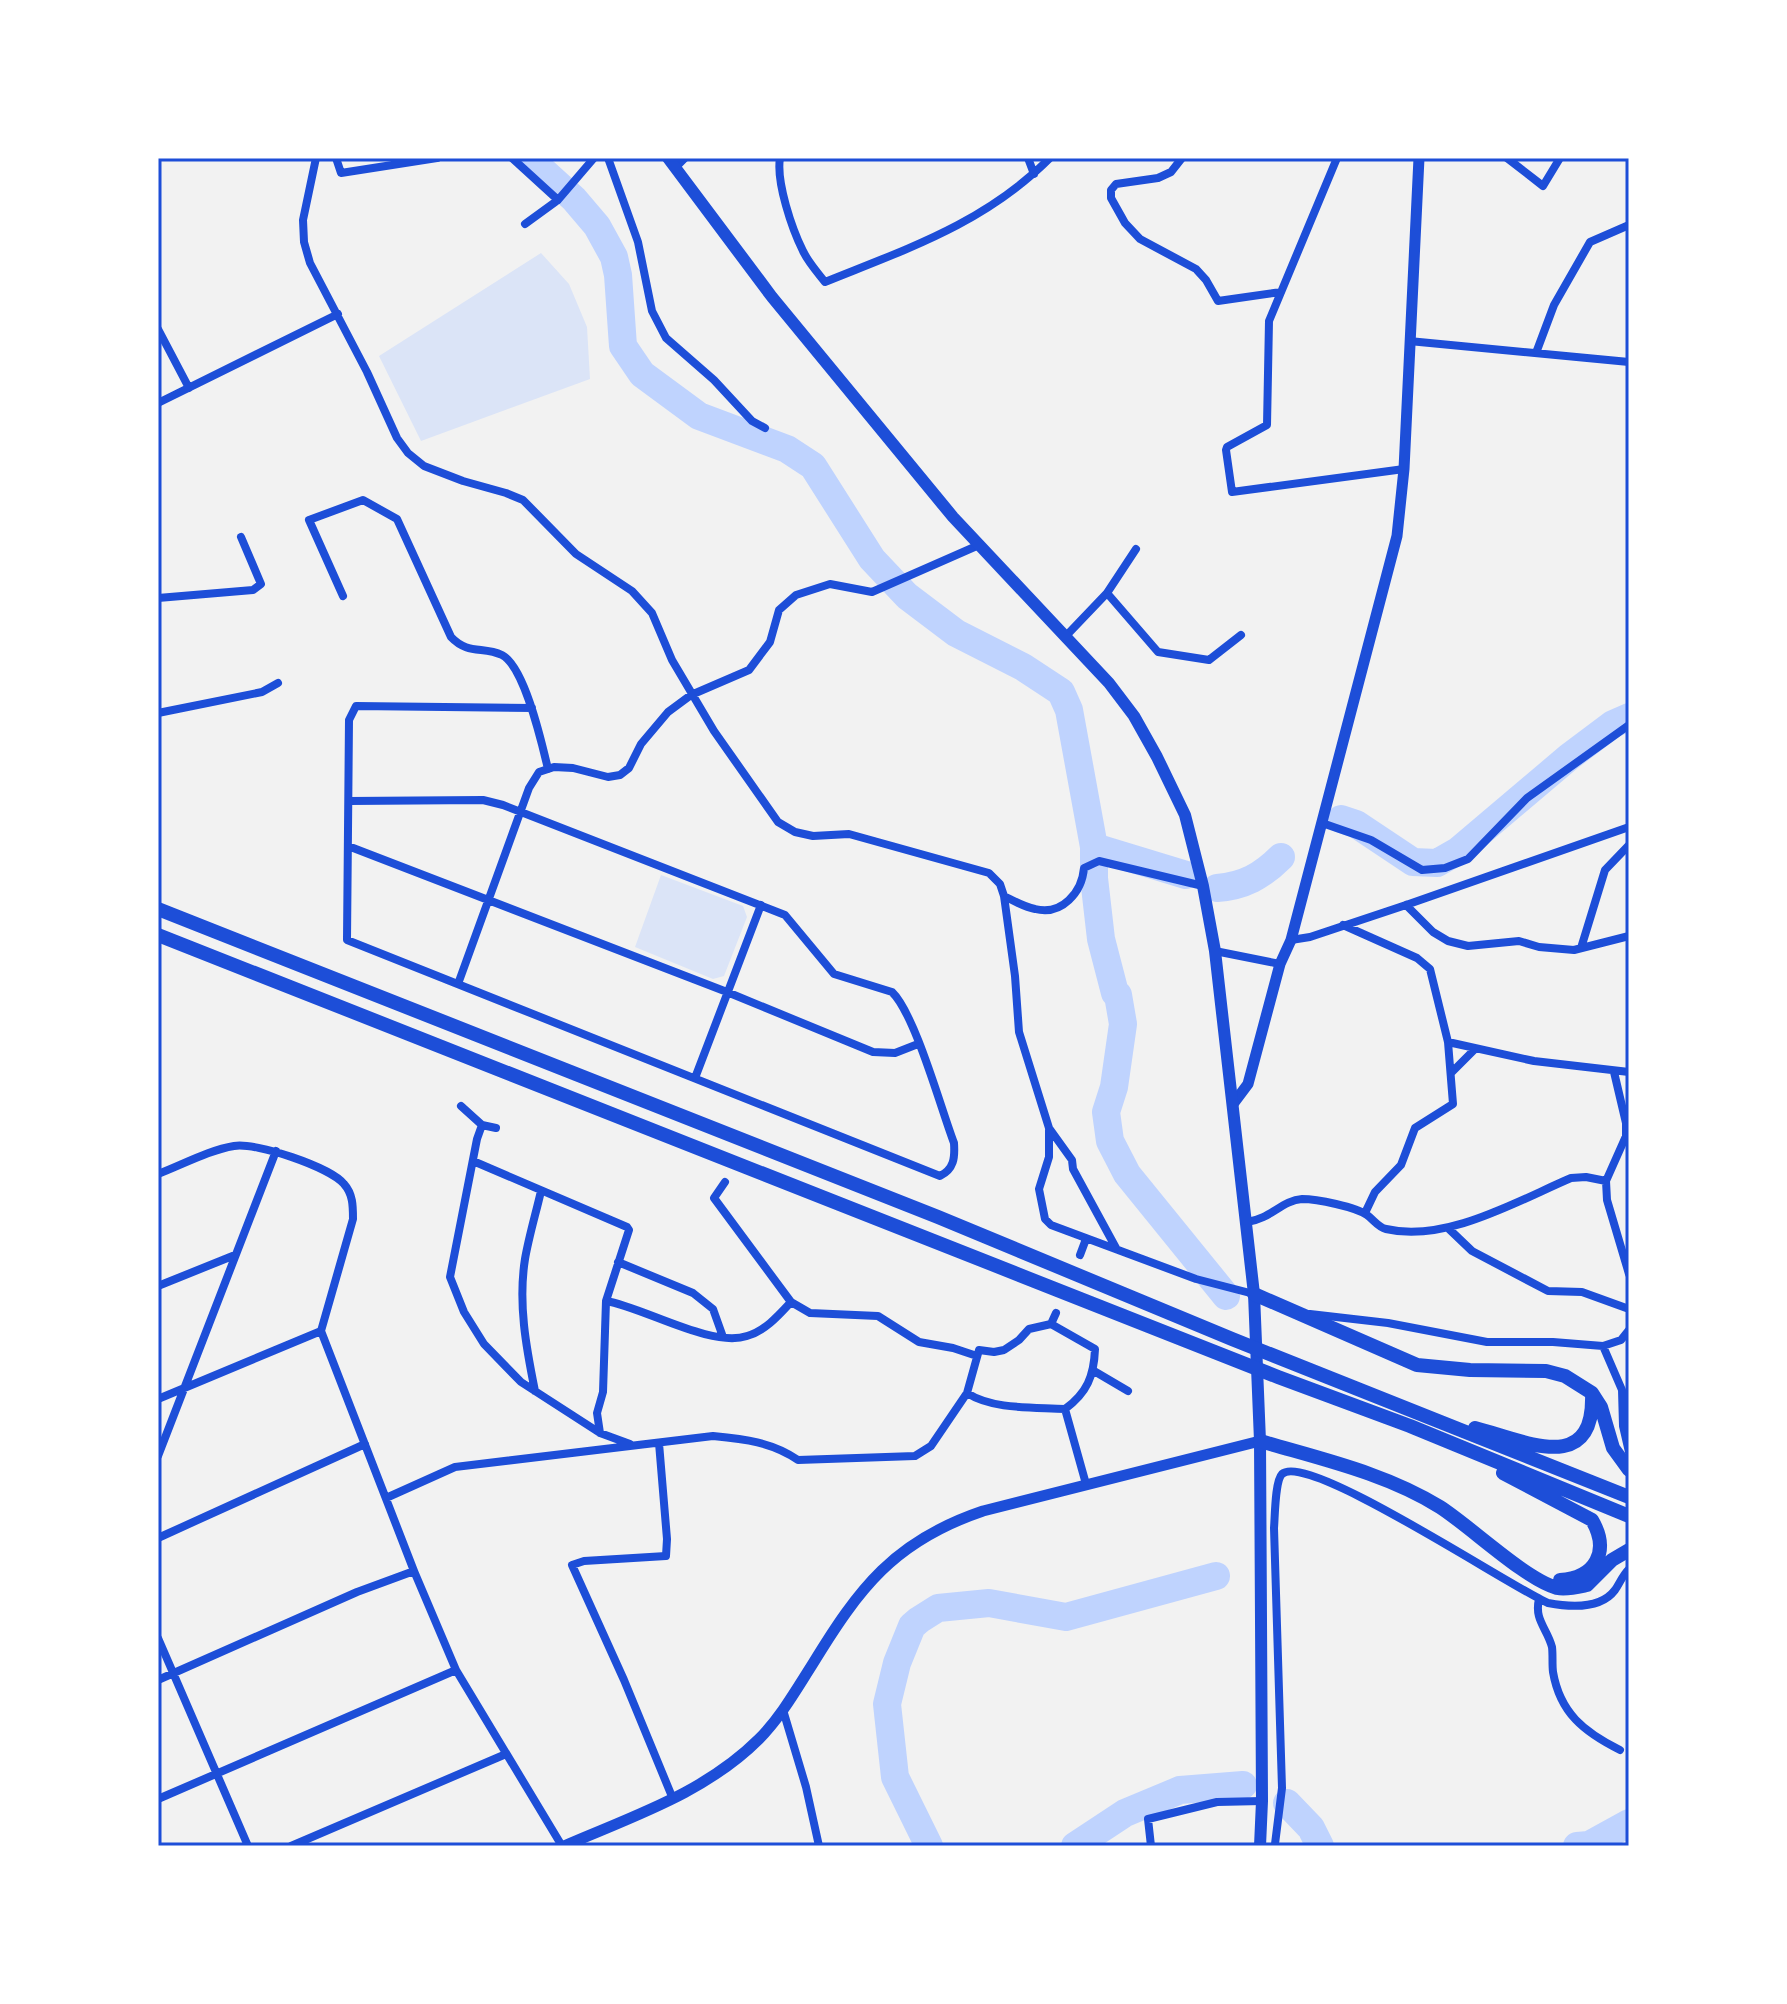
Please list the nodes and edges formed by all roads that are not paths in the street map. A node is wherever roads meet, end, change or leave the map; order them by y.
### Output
1 (316, 158) edge
2 (336, 158) edge
3 (437, 158) edge
4 (512, 158) edge
5 (594, 158) edge
6 (608, 158) edge
7 (780, 158) edge
8 (1028, 158) edge
9 (1050, 158) edge
10 (1182, 158) edge
11 (1337, 158) edge
12 (1419, 158) edge
13 (1507, 158) edge
14 (1560, 158) edge
15 (676, 161) edge
16 (1034, 174) junction
17 (559, 199) junction
18 (525, 224) dead end
19 (1629, 225) edge
20 (1281, 292) junction
21 (338, 314) junction
22 (158, 329) edge
23 (1409, 341) junction
24 (1536, 353) junction
25 (1629, 362) edge
26 (189, 388) junction
27 (158, 403) edge
28 (765, 428) dead end
29 (1404, 469) junction
30 (241, 537) dead end
31 (979, 545) junction
32 (1136, 549) dead end
33 (1107, 593) junction
34 (343, 596) dead end
35 (158, 598) edge
36 (1241, 635) dead end
37 (1065, 637) junction
38 (278, 683) dead end
39 (691, 695) junction
40 (532, 708) junction
41 (158, 713) edge
42 (1629, 725) edge
43 (548, 769) junction
44 (349, 801) junction
45 (521, 811) junction
46 (1322, 823) junction
47 (1629, 827) edge
48 (1629, 845) edge
49 (348, 846) junction
50 (1203, 886) junction
51 (1004, 896) junction
52 (488, 899) junction
53 (761, 905) junction
54 (1406, 905) junction
55 (158, 909) edge
56 (1343, 925) junction
57 (158, 935) edge
58 (1629, 936) edge
59 (1291, 940) junction
60 (1581, 948) junction
61 (1215, 951) junction
62 (1280, 964) junction
63 (458, 984) junction
64 (727, 992) junction
65 (1448, 1042) junction
66 (918, 1044) junction
67 (1475, 1049) junction
68 (1614, 1072) junction
69 (1629, 1072) edge
70 (1451, 1073) junction
71 (695, 1078) junction
72 (1233, 1104) junction
73 (461, 1106) dead end
74 (482, 1125) junction
75 (496, 1128) dead end
76 (1049, 1128) junction
77 (276, 1151) junction
78 (473, 1161) junction
79 (158, 1174) edge
80 (1606, 1181) junction
81 (725, 1182) dead end
82 (541, 1191) junction
83 (1365, 1213) junction
84 (1247, 1222) junction
85 (1449, 1229) junction
86 (1086, 1239) junction
87 (1116, 1248) junction
88 (235, 1255) junction
89 (1080, 1255) dead end
90 (618, 1262) junction
91 (1629, 1274) edge
92 (158, 1286) edge
93 (1254, 1294) junction
94 (606, 1301) junction
95 (791, 1302) junction
96 (1629, 1309) edge
97 (1056, 1313) dead end
98 (1297, 1313) junction
99 (1051, 1324) junction
100 (1629, 1330) edge
101 (321, 1331) junction
102 (723, 1337) junction
103 (1603, 1346) junction
104 (977, 1356) junction
105 (1094, 1371) junction
106 (183, 1388) junction
107 (535, 1391) junction
108 (1128, 1391) dead end
109 (967, 1393) junction
110 (1592, 1393) junction
111 (158, 1399) edge
112 (1065, 1409) junction
113 (1412, 1419) junction
114 (600, 1433) junction
115 (1260, 1441) junction
116 (659, 1443) junction
117 (365, 1444) junction
118 (634, 1446) junction
119 (1629, 1452) edge
120 (158, 1456) edge
121 (1629, 1470) edge
122 (1086, 1484) junction
123 (1629, 1497) edge
124 (386, 1498) junction
125 (1629, 1516) edge
126 (158, 1538) edge
127 (1629, 1550) edge
128 (1629, 1569) edge
129 (414, 1571) junction
130 (1544, 1582) junction
131 (1539, 1599) junction
132 (158, 1638) edge
133 (456, 1670) junction
134 (175, 1672) junction
135 (158, 1680) edge
136 (783, 1710) junction
137 (1620, 1750) dead end
138 (506, 1754) junction
139 (218, 1773) junction
140 (158, 1799) edge
141 (673, 1799) junction
142 (1262, 1801) junction
143 (1275, 1844) dead end
144 (248, 1846) edge
145 (291, 1846) edge
146 (563, 1846) edge
147 (819, 1846) edge
148 (1151, 1846) edge
149 (1260, 1846) edge

1 - 21 street
2 - 3 street
4 - 17 street
5 - 17 street
6 - 28 street
7 - 16 street
8 - 16 street
9 - 16 street
10 - 20 street
11 - 20 street
12 - 23 street
13 - 14 street
15 - 31 main road
17 - 18 street
19 - 24 street
20 - 29 street
21 - 26 street
21 - 39 street
22 - 26 street
23 - 24 street
23 - 29 street
24 - 25 street
26 - 27 street
29 - 46 street
30 - 35 street
31 - 37 main road
31 - 39 street
32 - 33 street
33 - 36 street
33 - 37 street
34 - 40 street
37 - 50 main road
38 - 41 street
39 - 43 street
39 - 51 street
40 - 43 street
40 - 44 street
42 - 46 street
43 - 45 street
44 - 45 street
44 - 49 street
45 - 52 street
45 - 53 street
46 - 59 street
47 - 54 street
48 - 60 street
49 - 52 street
49 - 63 street
50 - 51 street
50 - 61 main road
51 - 76 street
52 - 63 street
52 - 64 street
53 - 64 street
53 - 66 street
54 - 56 street
54 - 60 street
55 - 113 main road
56 - 59 street
56 - 65 street
57 - 113 main road
58 - 60 street
59 - 62 street
61 - 62 street
61 - 72 main road
62 - 72 street
63 - 71 street
64 - 66 street
64 - 71 street
65 - 67 street
65 - 70 street
66 - 71 street
67 - 68 street
67 - 70 street
68 - 69 street
68 - 80 street
70 - 83 street
72 - 84 main road
73 - 74 street
74 - 75 street
74 - 78 street
76 - 86 street
76 - 87 street
77 - 79 street
77 - 88 street
77 - 101 street
78 - 82 street
78 - 107 street
80 - 85 street
80 - 91 street
81 - 95 street
82 - 90 street
82 - 107 street
83 - 84 street
83 - 85 street
84 - 93 main road
85 - 96 street
86 - 87 street
86 - 89 street
87 - 93 street
88 - 92 street
88 - 106 street
90 - 94 street
90 - 102 street
93 - 98 main road
93 - 115 main road
94 - 102 street
94 - 114 street
95 - 102 street
95 - 104 street
97 - 99 street
98 - 103 street
98 - 110 main road
99 - 104 street
99 - 105 street
100 - 103 street
101 - 106 street
101 - 117 street
103 - 119 street
104 - 109 street
105 - 108 street
105 - 112 street
106 - 111 street
106 - 120 street
107 - 114 street
109 - 112 street
109 - 116 street
110 - 113 main road
110 - 121 main road
112 - 122 street
113 - 123 main road
113 - 125 main road
113 - 130 main road
114 - 118 street
115 - 122 street
115 - 130 main road
115 - 142 main road
116 - 118 street
116 - 141 street
117 - 124 street
117 - 126 street
118 - 124 street
122 - 136 street
124 - 129 street
127 - 130 main road
128 - 131 street
129 - 133 street
129 - 134 street
131 - 137 street
131 - 143 street
132 - 134 street
133 - 138 street
133 - 139 street
134 - 135 street
134 - 139 street
136 - 141 street
136 - 147 street
138 - 145 street
138 - 146 street
139 - 140 street
139 - 144 street
141 - 146 street
142 - 148 street
142 - 149 main road

